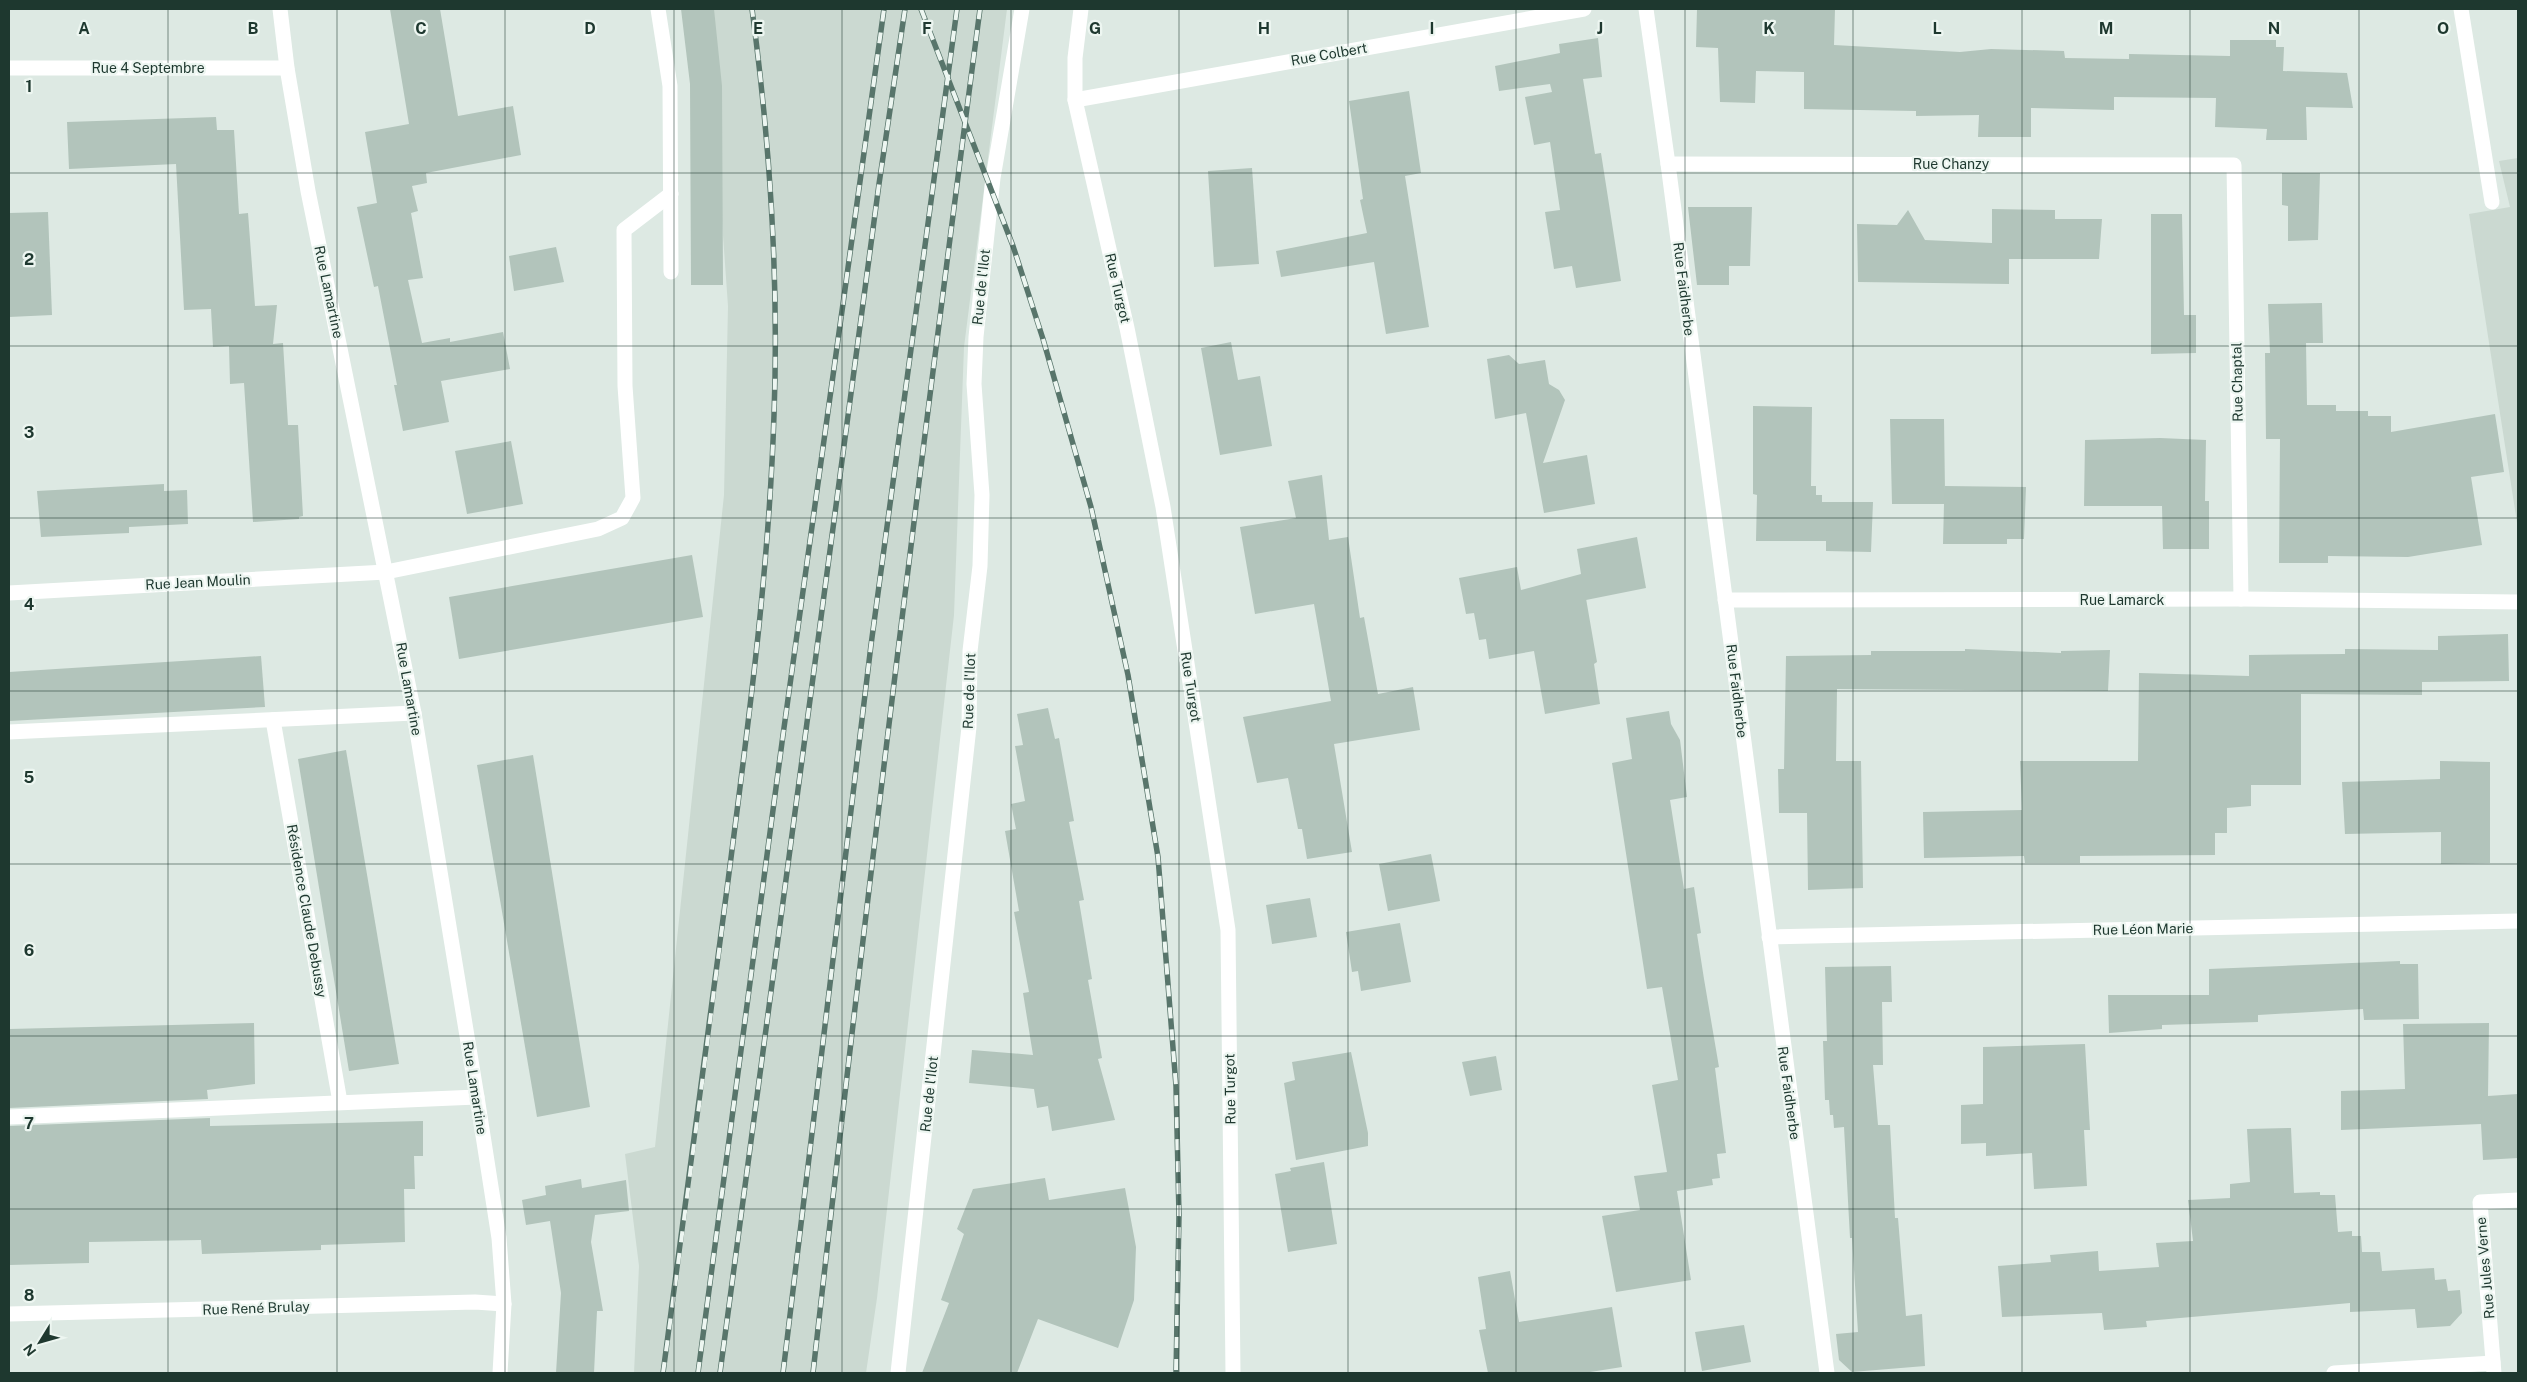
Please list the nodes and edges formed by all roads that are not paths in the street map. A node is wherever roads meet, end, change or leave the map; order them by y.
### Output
1 (280, 9) edge
2 (658, 9) edge
3 (1022, 9) edge
4 (1081, 9) edge
5 (1584, 9) edge
6 (1646, 9) edge
7 (2461, 9) edge
8 (9, 68) edge
9 (287, 68) junction
10 (1075, 100) junction
11 (1668, 164) junction
12 (2234, 165) joint
13 (670, 194) junction
14 (2492, 202) dead end
15 (671, 272) dead end
16 (386, 572) junction
17 (9, 593) edge
18 (2241, 599) junction
19 (1725, 600) junction
20 (2518, 602) edge
21 (414, 713) junction
22 (273, 720) junction
23 (9, 732) edge
24 (2518, 921) edge
25 (1768, 937) junction
26 (477, 1097) junction
27 (340, 1102) junction
28 (9, 1117) edge
29 (2518, 1200) edge
30 (504, 1304) junction
31 (9, 1314) edge
32 (2494, 1368) edge
33 (500, 1373) edge
34 (898, 1373) edge
35 (1233, 1373) edge
36 (1827, 1373) edge
37 (2334, 1373) edge

1 - 9 street, Rue Lamartine
2 - 13 street
3 - 34 street, Rue de l'Ilot
4 - 10 street, Rue Turgot
5 - 10 street, Rue Colbert
6 - 11 street, Rue Faidherbe
7 - 14 street
8 - 9 street, Rue 4 Septembre
9 - 16 street, Rue Lamartine
10 - 35 street, Rue Turgot
11 - 12 street, Rue Chanzy
11 - 19 street, Rue Faidherbe
12 - 18 street, Rue Chaptal
13 - 15 street
13 - 16 street, Rue Jean Moulin
16 - 17 street, Rue Jean Moulin
16 - 21 street, Rue Lamartine
18 - 19 street, Rue Lamarck
18 - 20 street, Rue Lamarck
19 - 25 street, Rue Faidherbe
21 - 22 street
21 - 26 street, Rue Lamartine
22 - 23 street
22 - 27 street, Résidence Claude Debussy
24 - 25 street, Rue Léon Marie
25 - 36 street, Rue Faidherbe
26 - 27 street
26 - 30 street, Rue Lamartine
27 - 28 street
29 - 32 street, Rue Jules Verne
30 - 31 street, Rue René Brulay
30 - 33 street, Rue Lamartine
32 - 37 street

